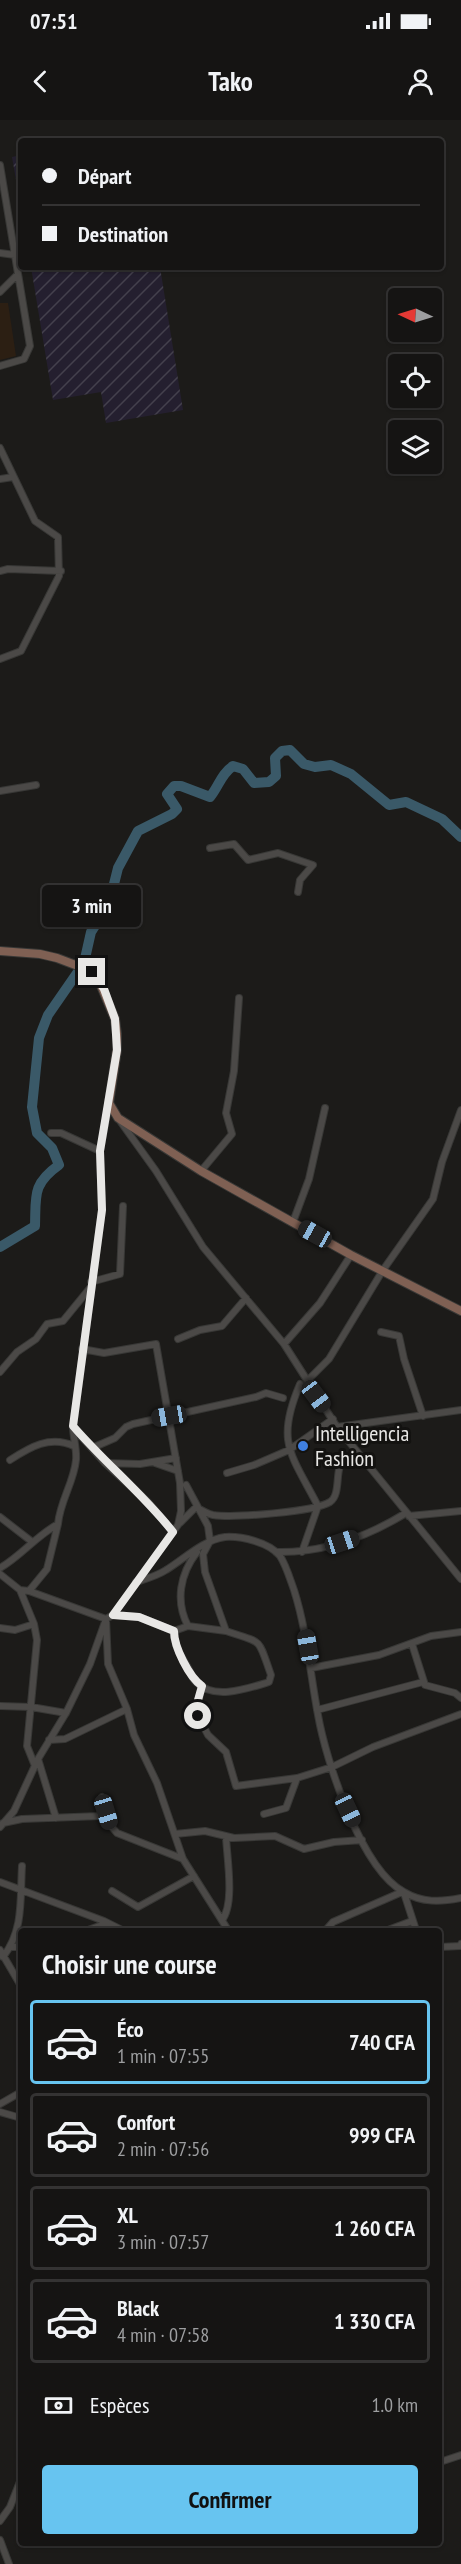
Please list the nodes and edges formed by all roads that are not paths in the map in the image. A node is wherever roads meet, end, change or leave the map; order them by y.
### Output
1 (0, 165) edge
2 (0, 253) edge
3 (15, 255) junction
4 (18, 274) junction
5 (0, 292) edge
6 (0, 366) edge
7 (0, 448) edge
8 (2, 460) edge
9 (13, 477) junction
10 (0, 479) edge
11 (0, 571) edge
12 (61, 571) junction
13 (0, 659) edge
14 (36, 785) dead end
15 (0, 791) edge
16 (210, 848) dead end
17 (298, 892) dead end
18 (0, 951) edge
19 (239, 998) dead end
20 (109, 1102) junction
21 (325, 1108) dead end
22 (461, 1110) edge
23 (118, 1118) junction
24 (51, 1133) dead end
25 (100, 1151) junction
26 (201, 1171) junction
27 (123, 1206) dead end
28 (293, 1222) junction
29 (351, 1255) junction
30 (383, 1270) junction
31 (90, 1285) junction
32 (246, 1298) junction
33 (461, 1311) edge
34 (381, 1332) dead end
35 (178, 1340) dead end
36 (284, 1344) junction
37 (82, 1349) junction
38 (0, 1371) edge
39 (308, 1380) junction
40 (300, 1384) dead end
41 (283, 1398) dead end
42 (461, 1410) edge
43 (169, 1416) junction
44 (423, 1416) junction
45 (333, 1419) junction
46 (73, 1426) junction
47 (337, 1427) junction
48 (74, 1446) junction
49 (92, 1448) junction
50 (289, 1449) junction
51 (362, 1457) junction
52 (176, 1458) junction
53 (10, 1460) dead end
54 (155, 1462) junction
55 (105, 1463) junction
56 (178, 1471) junction
57 (227, 1473) dead end
58 (186, 1485) dead end
59 (318, 1506) junction
60 (196, 1507) junction
61 (461, 1511) edge
62 (407, 1515) junction
63 (0, 1517) edge
64 (58, 1524) junction
65 (178, 1525) junction
66 (173, 1532) junction
67 (31, 1541) junction
68 (210, 1541) junction
69 (199, 1549) junction
70 (276, 1552) junction
71 (302, 1552) junction
72 (0, 1568) edge
73 (0, 1574) edge
74 (460, 1577) edge
75 (136, 1583) junction
76 (20, 1590) junction
77 (28, 1591) junction
78 (113, 1615) junction
79 (106, 1619) junction
80 (34, 1624) junction
81 (188, 1626) junction
82 (0, 1628) edge
83 (174, 1631) junction
84 (226, 1631) junction
85 (461, 1632) edge
86 (412, 1644) junction
87 (311, 1668) junction
88 (423, 1682) junction
89 (202, 1686) junction
90 (461, 1698) edge
91 (0, 1706) edge
92 (31, 1707) junction
93 (127, 1709) junction
94 (317, 1710) junction
95 (66, 1713) junction
96 (461, 1714) edge
97 (49, 1740) junction
98 (36, 1763) junction
99 (332, 1767) junction
100 (297, 1778) junction
101 (102, 1797) dead end
102 (106, 1812) junction
103 (264, 1814) dead end
104 (56, 1818) junction
105 (1, 1824) edge
106 (175, 1834) junction
107 (226, 1837) junction
108 (362, 1840) junction
109 (183, 1859) junction
110 (22, 1866) dead end
111 (194, 1876) junction
112 (0, 1882) edge
113 (20, 1889) junction
114 (112, 1891) dead end
115 (403, 1892) junction
116 (461, 1898) edge
117 (222, 1920) junction
118 (412, 1921) junction
119 (108, 1923) junction
120 (94, 1928) edge
121 (118, 1928) edge
122 (227, 1928) edge
123 (328, 1928) edge
124 (393, 1928) edge
125 (415, 1928) edge
126 (461, 1944) edge
127 (11, 1947) junction
128 (18, 1947) edge
129 (442, 1947) edge
130 (0, 1950) edge
131 (3, 1958) junction
132 (18, 1981) edge
133 (18, 2094) edge
134 (0, 2103) edge
135 (0, 2112) edge
136 (18, 2117) edge
137 (461, 2456) edge
138 (442, 2461) edge
139 (18, 2487) edge
140 (0, 2520) edge
141 (0, 2540) edge
142 (9, 2564) edge

1 - 3 street
2 - 3 street
3 - 4 street
4 - 5 street
4 - 6 street
7 - 8 street
8 - 9 street
9 - 10 street
9 - 12 street
11 - 12 street
12 - 13 street
14 - 15 street
16 - 17 street
18 - 20 street
19 - 26 street
20 - 23 street
20 - 25 street
21 - 28 street
22 - 30 street
23 - 26 street
23 - 32 street
24 - 25 street
25 - 31 street
26 - 28 street
27 - 31 street
28 - 29 street
29 - 30 street
29 - 36 street
30 - 33 street
30 - 39 street
31 - 37 street
31 - 38 street
32 - 35 street
32 - 36 street
34 - 44 street
36 - 39 street
37 - 43 street
37 - 46 street
39 - 45 street
40 - 50 street
41 - 43 street
42 - 44 street
43 - 49 street
43 - 52 street
44 - 47 street
45 - 47 street
45 - 50 street
46 - 48 street
46 - 49 street
47 - 51 street
48 - 53 street
48 - 64 street
49 - 55 street
50 - 57 street
50 - 59 street
51 - 59 street
51 - 62 street
52 - 54 street
52 - 56 street
54 - 55 street
54 - 56 street
55 - 66 street
56 - 65 street
58 - 60 street
59 - 60 street
59 - 71 street
60 - 65 street
60 - 68 street
61 - 62 street
62 - 71 street
62 - 74 street
63 - 67 street
64 - 67 street
64 - 77 street
65 - 66 street
66 - 75 street
67 - 72 street
68 - 69 street
68 - 70 street
68 - 84 street
69 - 75 street
69 - 81 street
70 - 71 street
70 - 87 street
73 - 76 street
75 - 78 street
76 - 77 street
76 - 80 street
77 - 79 street
78 - 79 street
78 - 83 street
79 - 93 street
79 - 95 street
80 - 82 street
80 - 92 street
81 - 83 street
81 - 84 street
83 - 89 street
84 - 89 street
85 - 86 street
86 - 87 street
86 - 88 street
87 - 94 street
88 - 90 street
88 - 94 street
89 - 100 street
91 - 92 street
92 - 95 street
92 - 98 street
93 - 97 street
93 - 106 street
94 - 99 street
95 - 97 street
96 - 99 street
97 - 98 street
98 - 104 street
98 - 105 street
99 - 100 street
99 - 108 street
100 - 103 street
101 - 102 street
102 - 104 street
102 - 109 street
104 - 105 street
106 - 107 street
106 - 109 street
107 - 108 street
107 - 117 street
108 - 115 street
109 - 111 street
110 - 113 street
111 - 114 street
111 - 117 street
112 - 113 street
113 - 119 street
113 - 127 street
115 - 116 street
115 - 118 street
115 - 123 street
117 - 122 street
118 - 124 street
118 - 125 street
119 - 120 street
119 - 121 street
126 - 129 street
127 - 128 street
127 - 131 street
130 - 131 street
131 - 132 street
133 - 134 street
135 - 136 street
137 - 138 street
139 - 140 street
141 - 142 street

